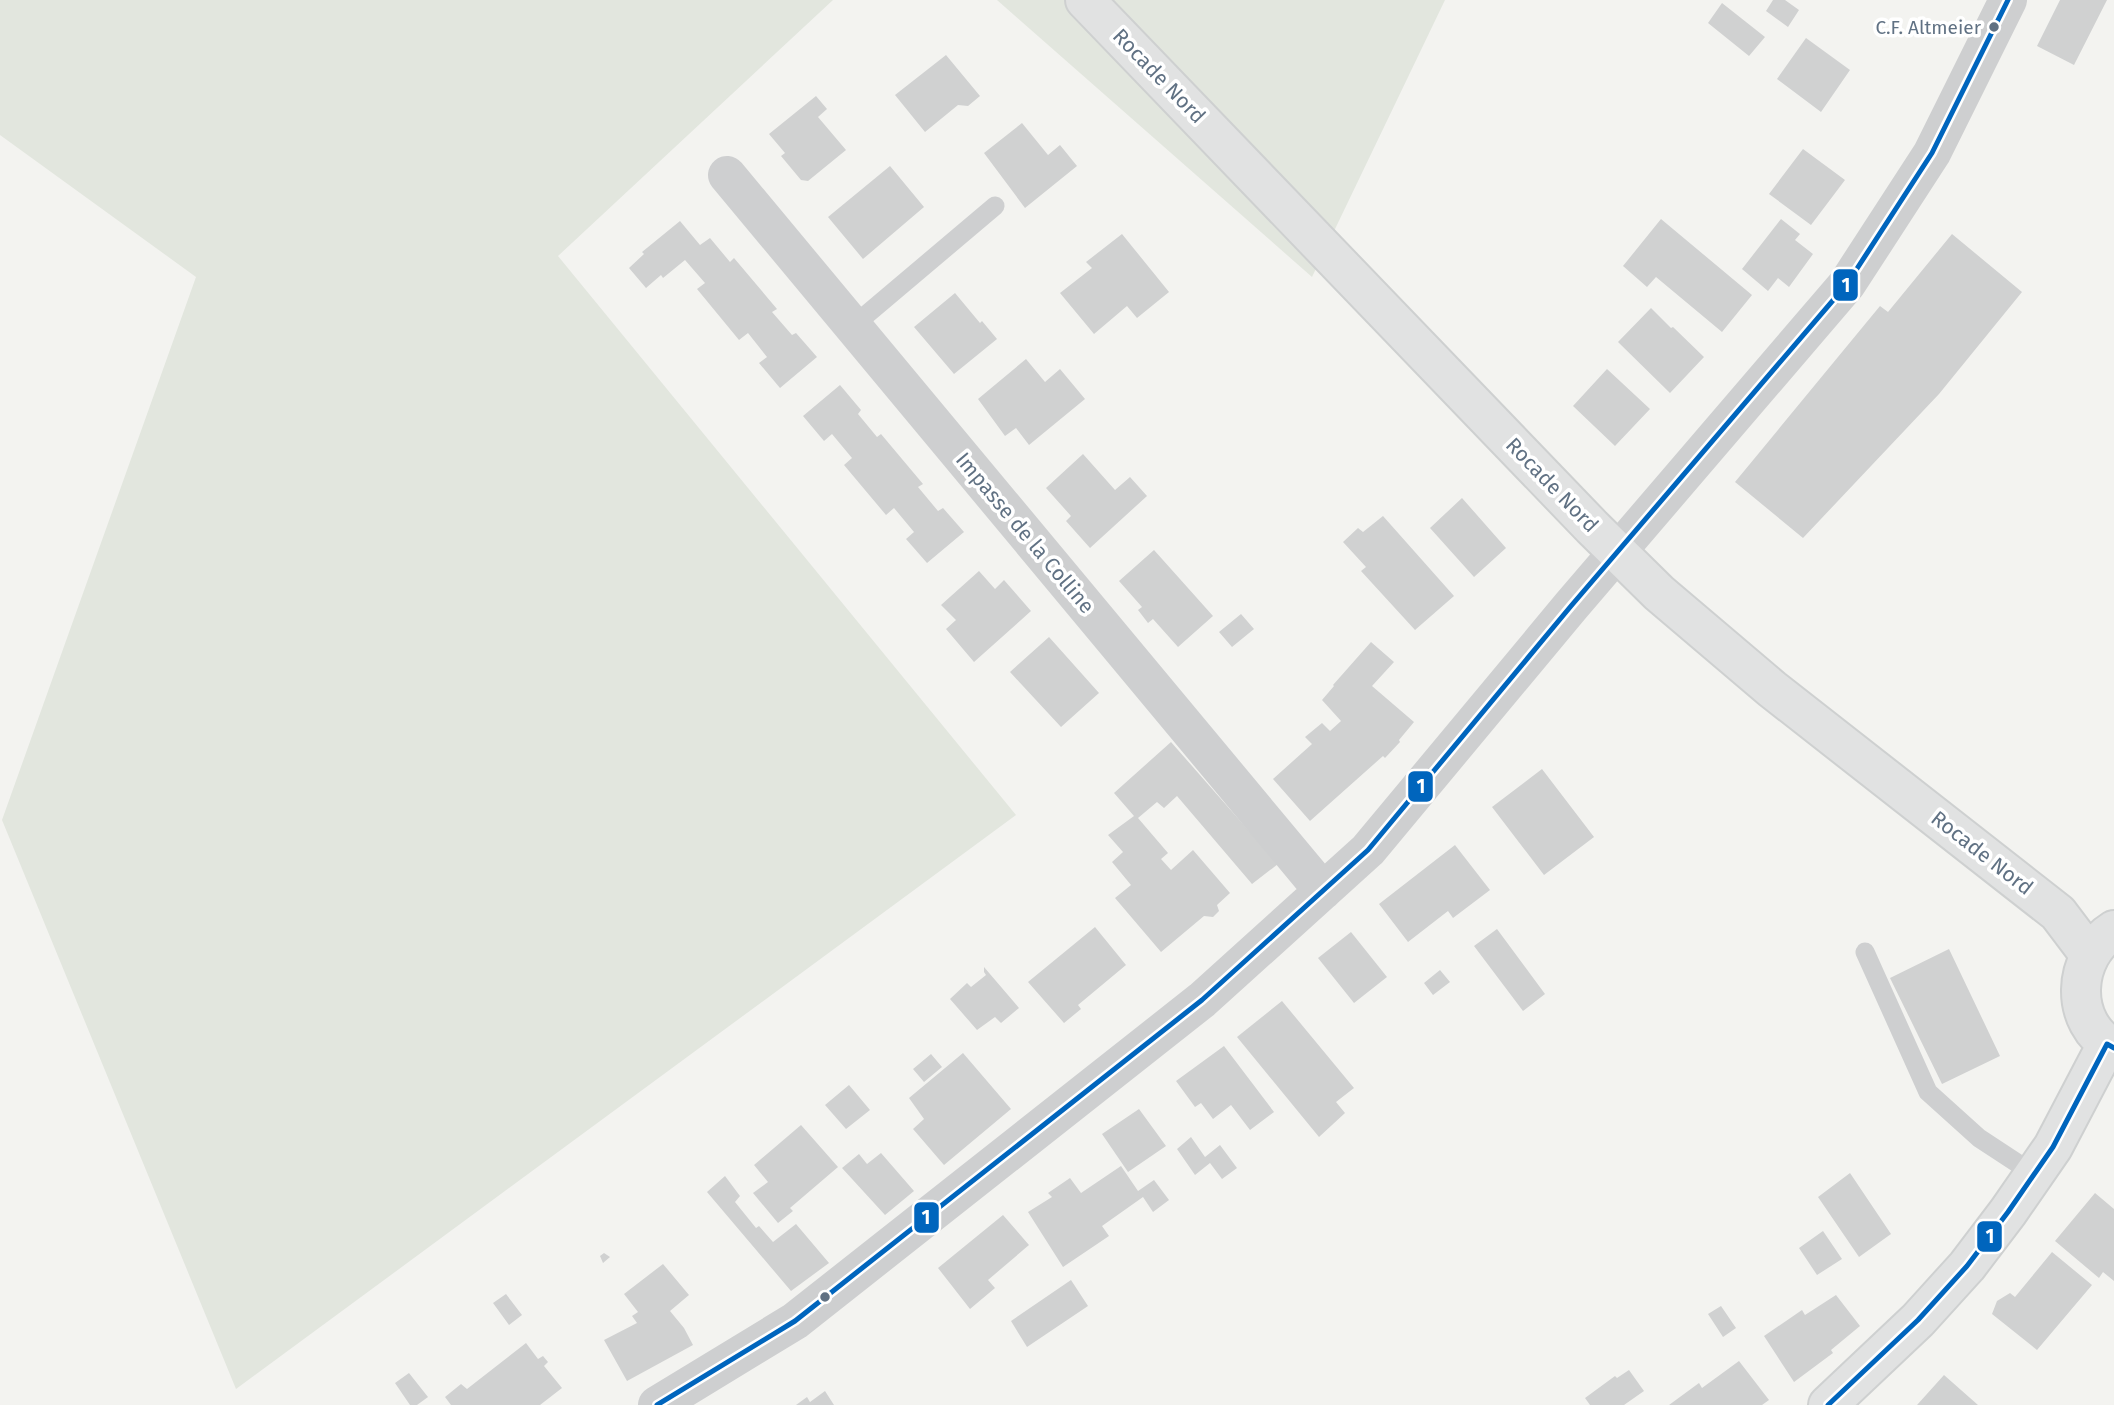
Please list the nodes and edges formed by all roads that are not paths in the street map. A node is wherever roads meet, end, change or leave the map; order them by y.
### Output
1 (1085, 0) edge
2 (2008, 0) edge
3 (727, 174) dead end
4 (995, 206) dead end
5 (853, 327) junction
6 (1617, 552) junction
7 (1323, 891) junction
8 (2102, 942) edge
9 (1865, 952) dead end
10 (2111, 1046) edge
11 (2034, 1174) junction
12 (657, 1405) edge
13 (1828, 1405) edge

1 - 6 main road, Rocade Nord
2 - 6 street
3 - 5 street, Impasse de la Colline
4 - 5 lane
5 - 7 street, Impasse de la Colline
6 - 7 street
6 - 8 main road, Rocade Nord
7 - 12 street
8 - 10 main road
9 - 11 lane
10 - 11 main road
11 - 13 main road

